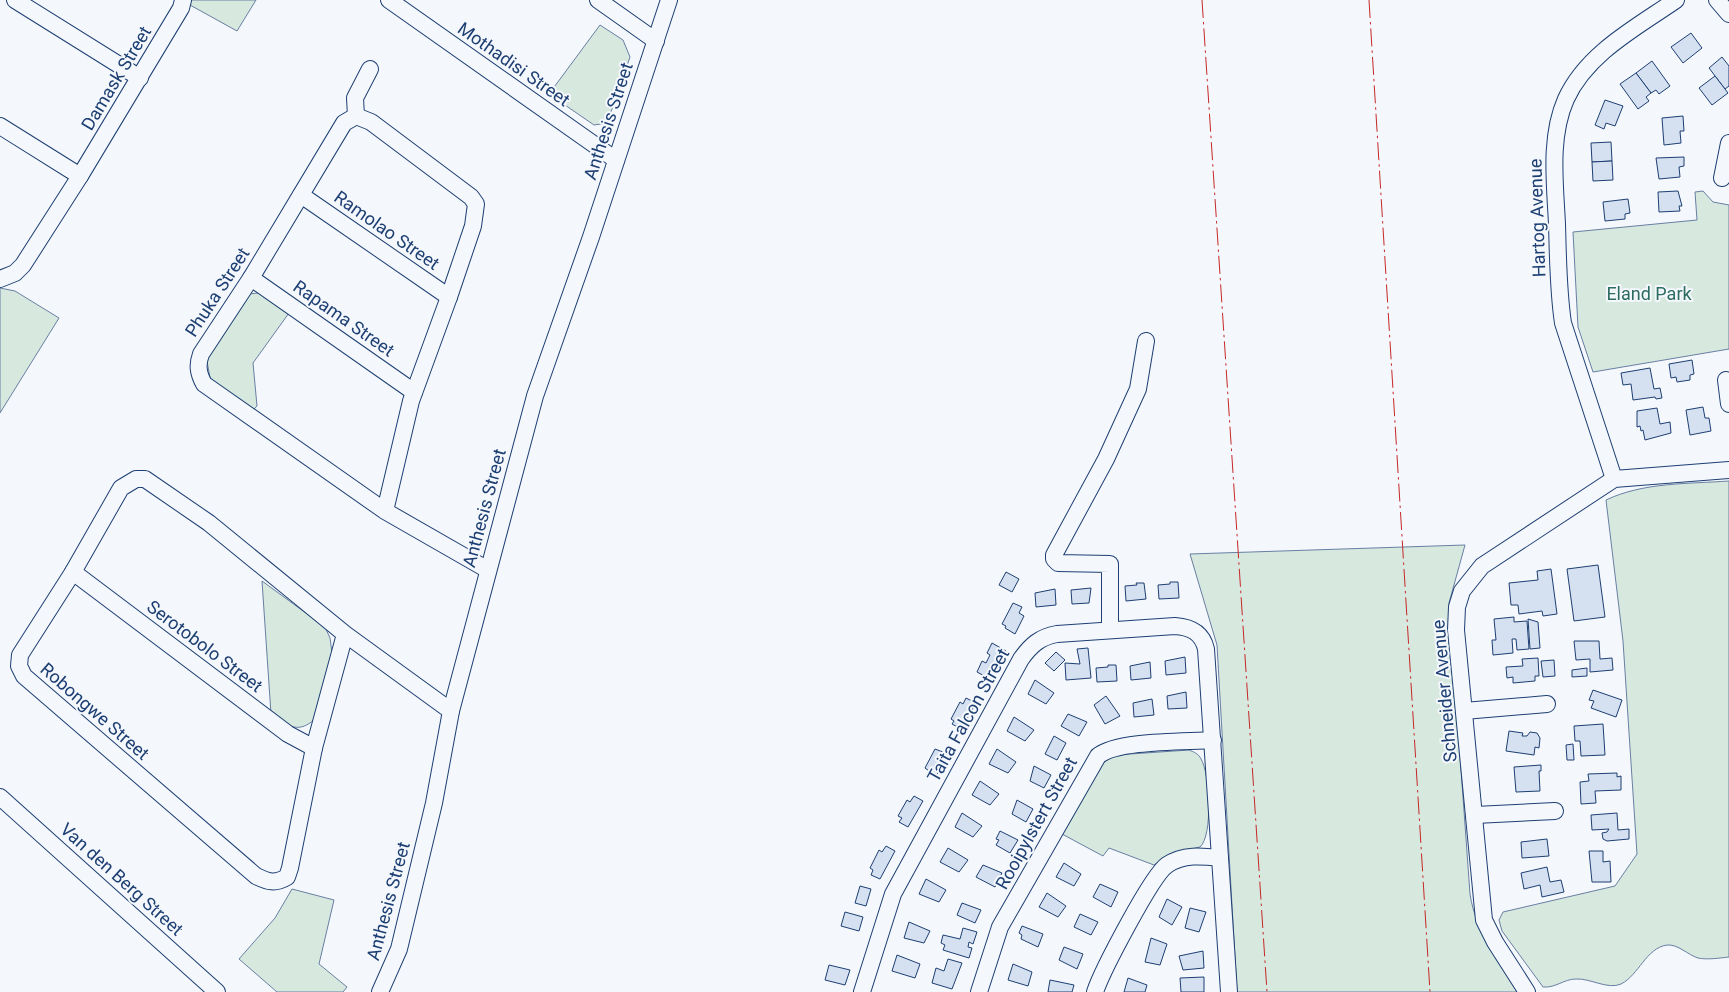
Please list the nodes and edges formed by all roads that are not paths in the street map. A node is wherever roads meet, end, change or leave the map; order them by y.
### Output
1 (15, 0) edge
2 (183, 0) edge
3 (389, 0) edge
4 (598, 0) edge
5 (669, 0) edge
6 (1676, 0) edge
7 (1717, 0) edge
8 (1729, 14) edge
9 (656, 41) junction
10 (370, 69) dead end
11 (140, 78) junction
12 (356, 116) junction
13 (0, 126) edge
14 (1729, 143) edge
15 (616, 160) junction
16 (80, 176) junction
17 (1722, 178) dead end
18 (301, 195) junction
19 (251, 278) junction
20 (0, 279) edge
21 (449, 297) junction
22 (1146, 341) dead end
23 (1726, 380) dead end
24 (414, 392) junction
25 (1729, 404) edge
26 (1729, 470) edge
27 (1614, 479) junction
28 (385, 511) junction
29 (488, 570) junction
30 (74, 572) junction
31 (1110, 630) junction
32 (345, 634) junction
33 (1547, 704) dead end
34 (450, 711) junction
35 (1464, 711) junction
36 (1213, 740) junction
37 (314, 748) junction
38 (0, 797) edge
39 (1555, 811) dead end
40 (1475, 815) junction
41 (1220, 858) junction
42 (217, 992) edge
43 (380, 992) edge
44 (862, 992) edge
45 (979, 992) edge
46 (1095, 992) edge
47 (1229, 992) edge
48 (1527, 992) edge

1 - 11 street
2 - 11 street, Damask Street
3 - 15 street, Mothadisi Street
4 - 9 street
5 - 9 street, Anthesis Street
6 - 27 street, Hartog Avenue
7 - 8 street
9 - 15 street, Anthesis Street
10 - 12 street
11 - 16 street, Damask Street
12 - 18 street, Phuka Street
12 - 21 street
13 - 16 street
14 - 17 street
15 - 29 street, Anthesis Street
16 - 20 street, Damask Street
18 - 19 street, Phuka Street
18 - 21 street, Ramolao Street
19 - 24 street, Rapama Street
19 - 28 street, Phuka Street
21 - 24 street
22 - 31 street
23 - 25 street
24 - 28 street
26 - 27 street, Schneider Avenue
27 - 35 street, Schneider Avenue
28 - 29 street, Phuka Street
29 - 34 street, Anthesis Street
30 - 32 street, Robongwe Street
30 - 37 street, Serotobolo Street
30 - 37 street, Robongwe Street
31 - 36 street, Taita Falcon Street
31 - 44 street, Taita Falcon Street
32 - 34 street, Robongwe Street
32 - 37 street, Robongwe Street
33 - 35 street
34 - 43 street, Anthesis Street
35 - 40 street, Schneider Avenue
36 - 41 street, Taita Falcon Street
36 - 45 street, Rooipylstert Street
38 - 42 street, Van den Berg Street
39 - 40 street
40 - 48 street, Schneider Avenue
41 - 46 street
41 - 47 street, Taita Falcon Street

